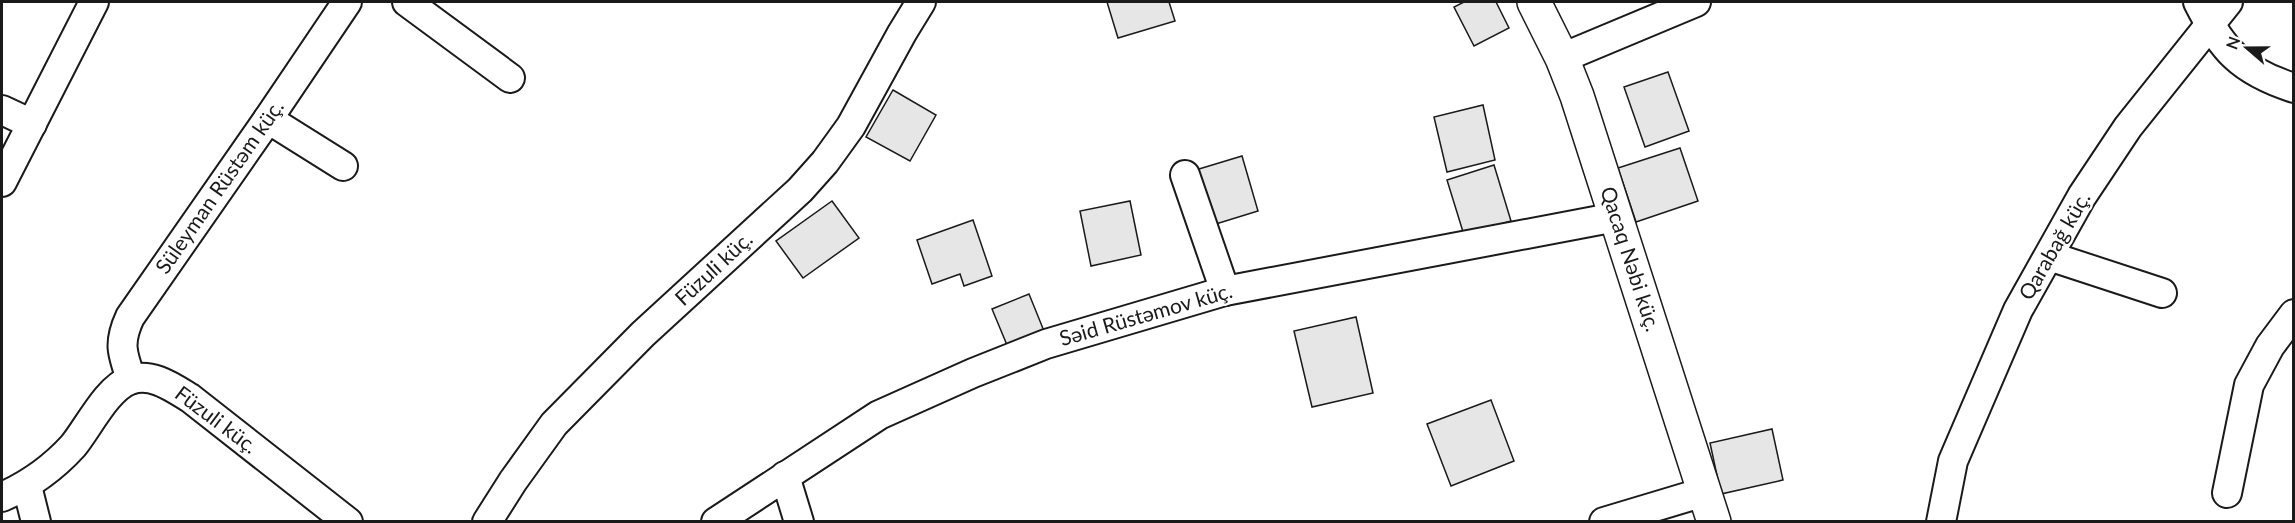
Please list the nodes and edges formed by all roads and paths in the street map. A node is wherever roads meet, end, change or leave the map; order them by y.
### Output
1 (94, 2) edge
2 (347, 2) edge
3 (407, 2) edge
4 (921, 2) edge
5 (1534, 2) edge
6 (1696, 2) edge
7 (2228, 2) edge
8 (2204, 13) edge
9 (1562, 58) junction
10 (510, 78) dead end
11 (2294, 88) edge
12 (2, 110) edge
13 (268, 119) junction
14 (32, 124) junction
15 (343, 166) dead end
16 (1185, 175) dead end
17 (2, 182) edge
18 (1616, 217) junction
19 (2049, 256) junction
20 (1225, 291) junction
21 (2162, 293) dead end
22 (2294, 314) edge
23 (131, 379) junction
24 (785, 476) junction
25 (14, 491) edge
26 (2227, 493) dead end
27 (1709, 507) edge
28 (345, 520) edge
29 (36, 522) edge
30 (487, 522) edge
31 (716, 522) edge
32 (799, 522) edge
33 (1604, 522) edge
34 (1941, 522) edge

1 - 14 street
2 - 13 street, Süleyman Rüstəm küç.
3 - 10 street
4 - 30 street, Füzuli küç.
5 - 9 street, Qacaq Nəbi küç.
6 - 9 street
7 - 8 street, Qarabağ küç.
8 - 11 street
8 - 19 street, Qarabağ küç.
9 - 18 street, Qacaq Nəbi küç.
12 - 14 street
13 - 15 street
13 - 23 street, Süleyman Rüstəm küç.
14 - 17 street
16 - 20 street
18 - 20 street, Səid Rüstəmov küç.
18 - 27 street, Qacaq Nəbi küç.
19 - 21 street
19 - 34 street, Qarabağ küç.
20 - 24 street, Səid Rüstəmov küç.
22 - 26 street
23 - 25 street
23 - 28 street, Füzuli küç.
24 - 31 street, Səid Rüstəmov küç.
24 - 32 street
25 - 29 street
27 - 33 street

